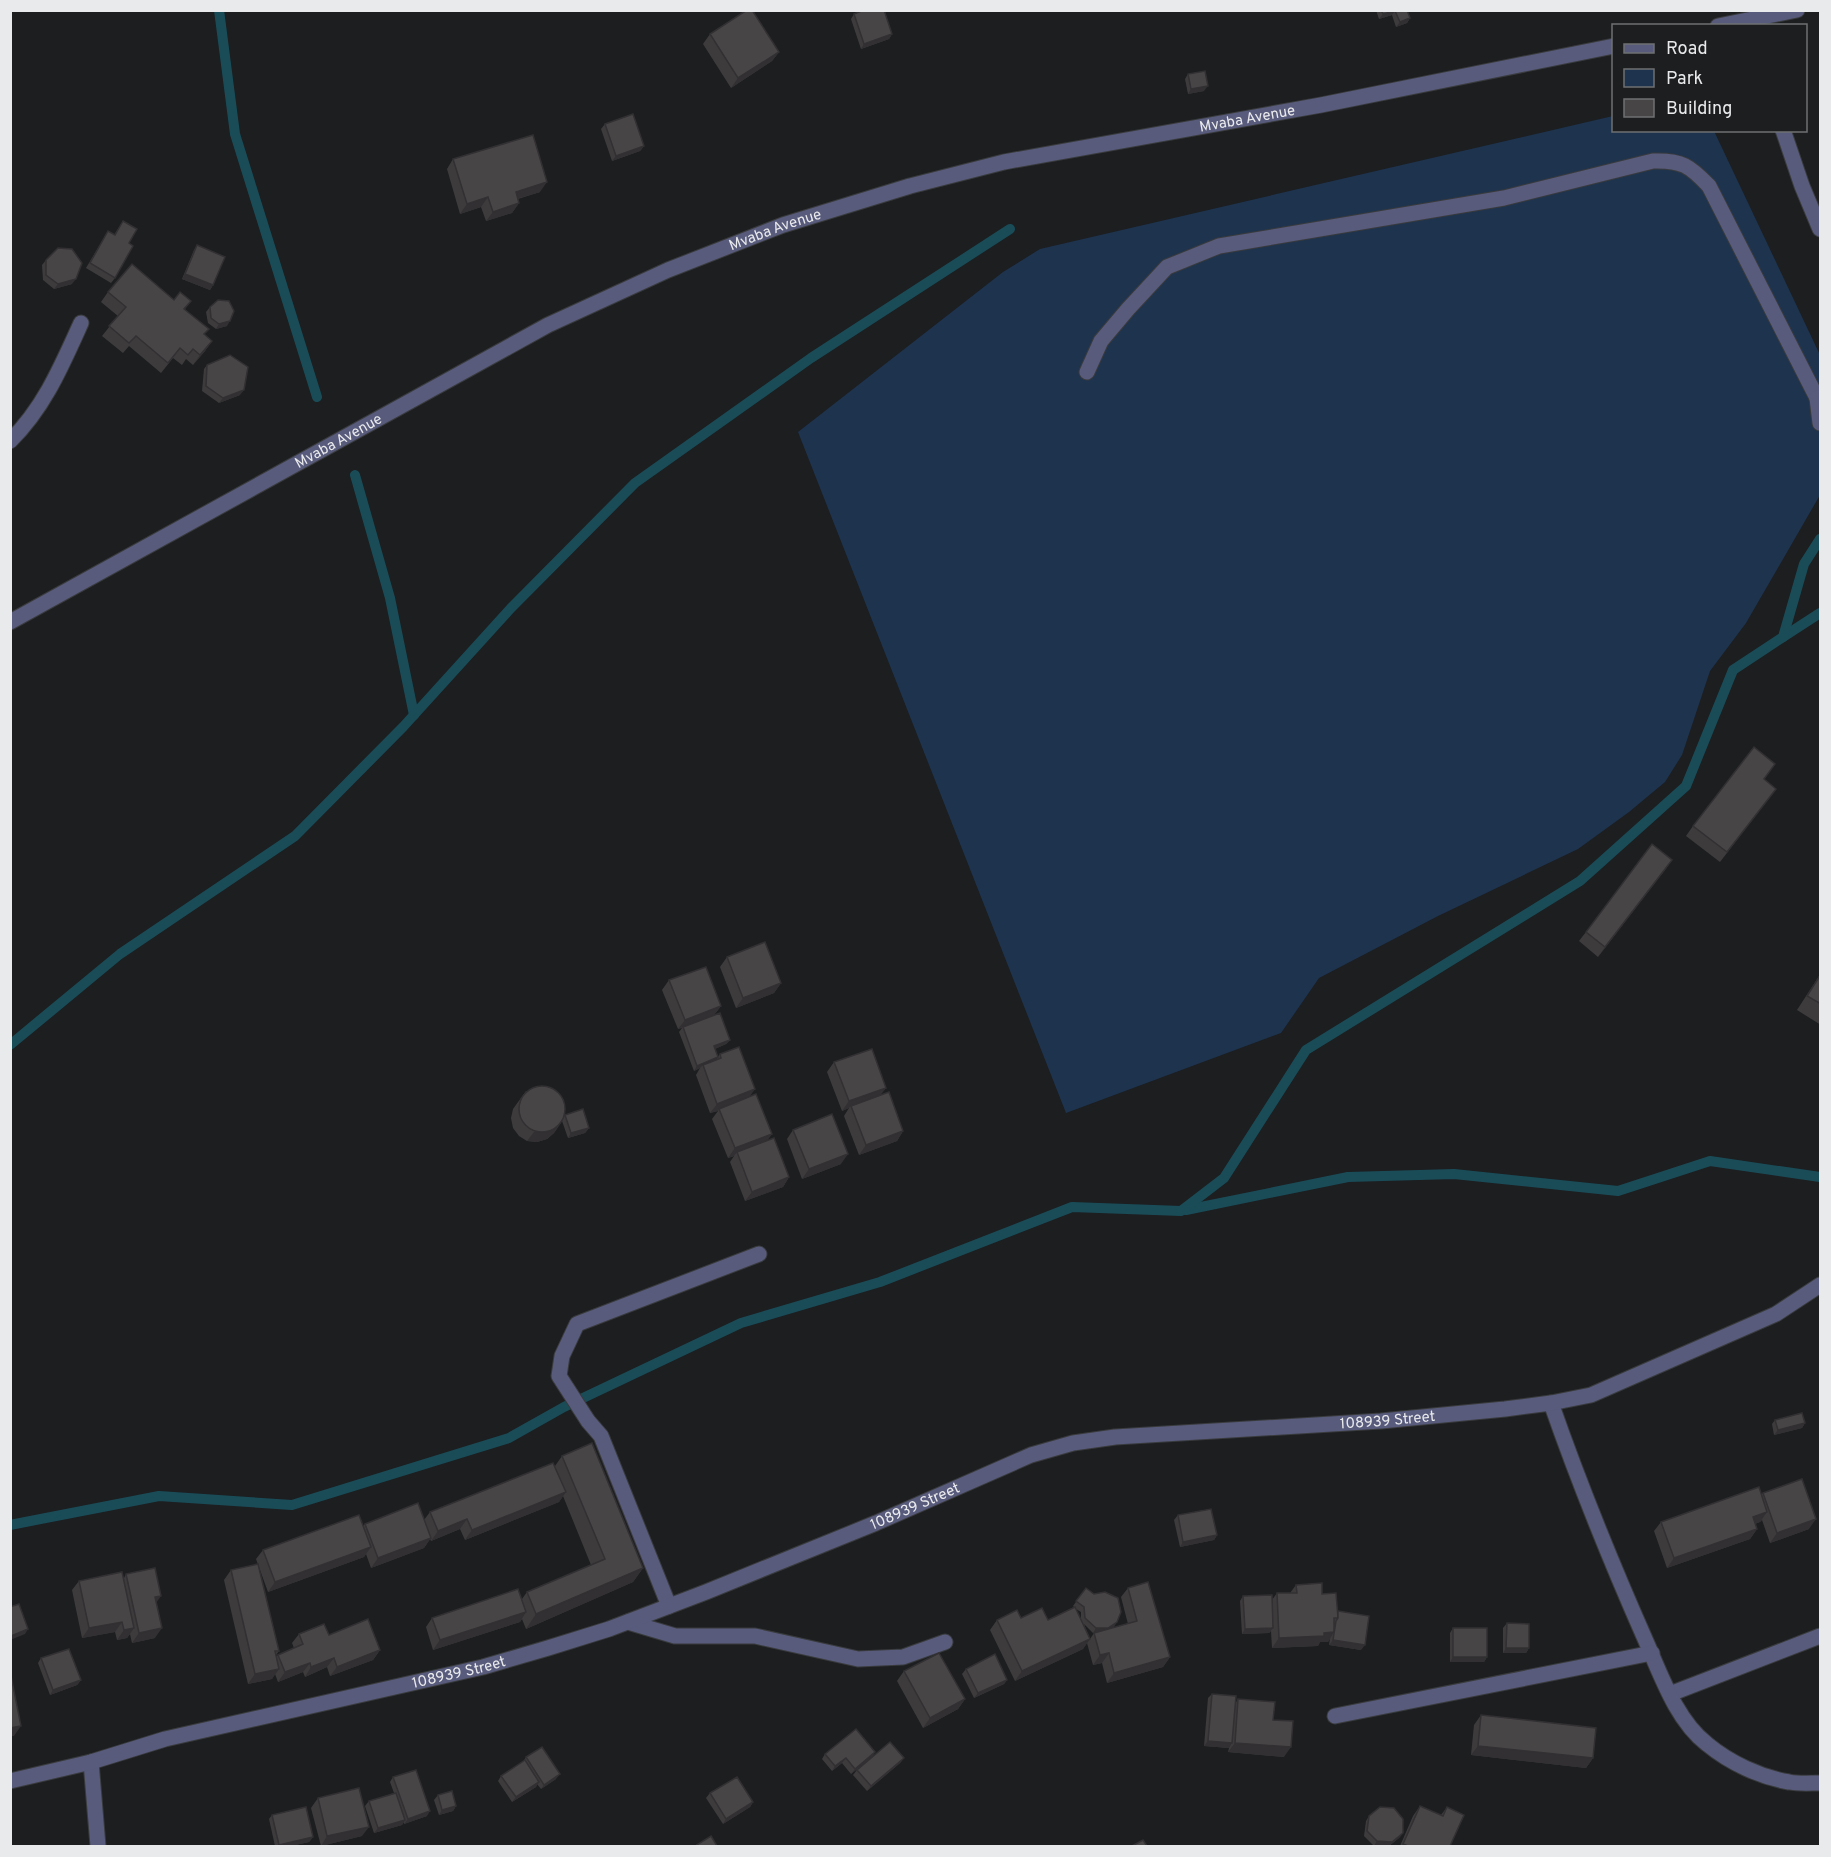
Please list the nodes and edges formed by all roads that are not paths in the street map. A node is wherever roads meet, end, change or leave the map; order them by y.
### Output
1 (1797, 10) edge
2 (1743, 23) edge
3 (1612, 46) edge
4 (1784, 132) edge
5 (1821, 229) edge
6 (81, 323) dead end
7 (1086, 372) dead end
8 (1819, 396) edge
9 (1821, 423) edge
10 (10, 441) edge
11 (12, 619) edge
12 (759, 1254) dead end
13 (1821, 1285) edge
14 (1551, 1403) junction
15 (669, 1606) junction
16 (628, 1622) junction
17 (1821, 1636) edge
18 (945, 1642) dead end
19 (1652, 1653) junction
20 (1670, 1694) junction
21 (1335, 1716) dead end
22 (91, 1762) junction
23 (10, 1781) edge
24 (1821, 1783) edge
25 (98, 1846) edge

1 - 2 street
3 - 11 street, Mvaba Avenue
4 - 5 street
6 - 10 street
7 - 8 street
8 - 9 street
12 - 15 street
13 - 14 street, 108939 Street
14 - 15 street, 108939 Street
14 - 19 street
15 - 16 street, 108939 Street
16 - 18 street
16 - 22 street, 108939 Street
17 - 20 street
19 - 20 street
19 - 21 street
20 - 24 street
22 - 23 street, 108939 Street
22 - 25 street

